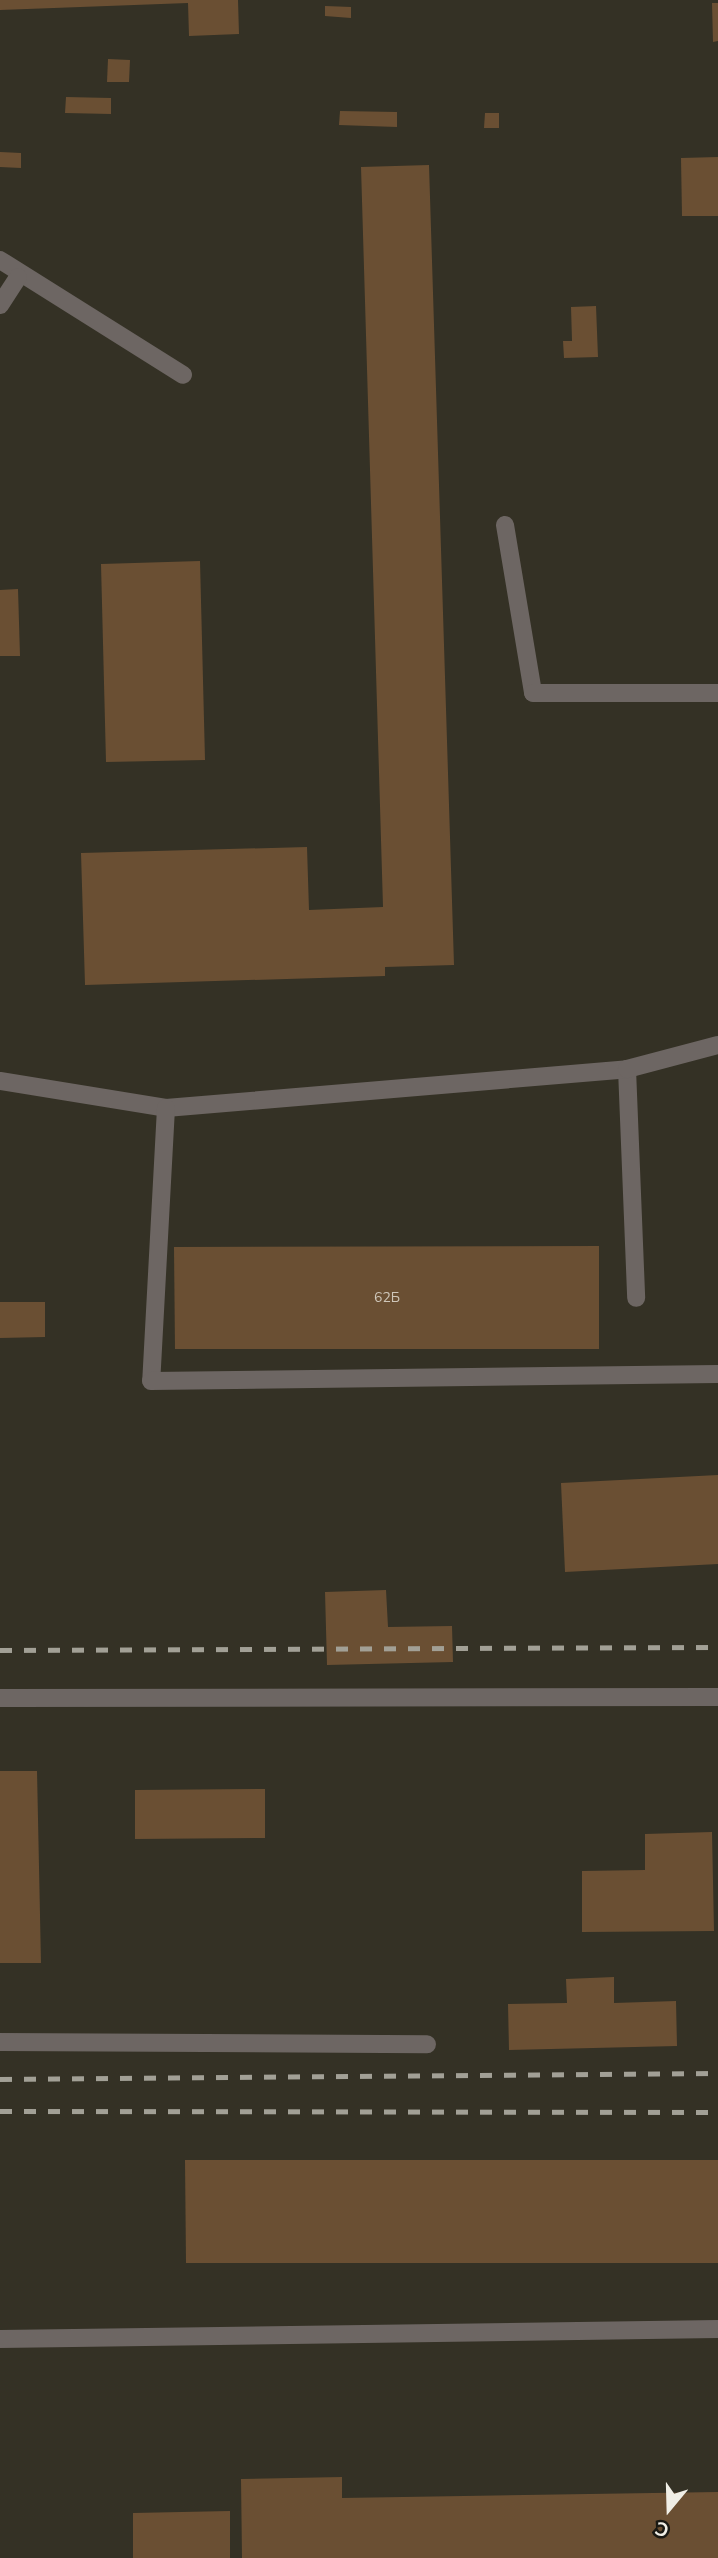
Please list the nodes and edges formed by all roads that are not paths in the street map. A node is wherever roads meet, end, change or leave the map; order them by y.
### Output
1 (0, 260) edge
2 (18, 276) junction
3 (0, 305) edge
4 (183, 375) dead end
5 (505, 525) dead end
6 (718, 693) edge
7 (718, 1045) edge
8 (627, 1069) junction
9 (0, 1081) edge
10 (166, 1108) junction
11 (636, 1298) dead end
12 (718, 1374) edge
13 (718, 1697) edge
14 (0, 1698) edge
15 (0, 2042) edge
16 (428, 2044) dead end
17 (718, 2329) edge
18 (0, 2339) edge

1 - 2 lane
2 - 3 lane
2 - 4 lane
5 - 6 lane
7 - 8 lane
8 - 10 lane
8 - 11 lane
9 - 10 lane
10 - 12 lane
13 - 14 lane
15 - 16 lane
17 - 18 lane

